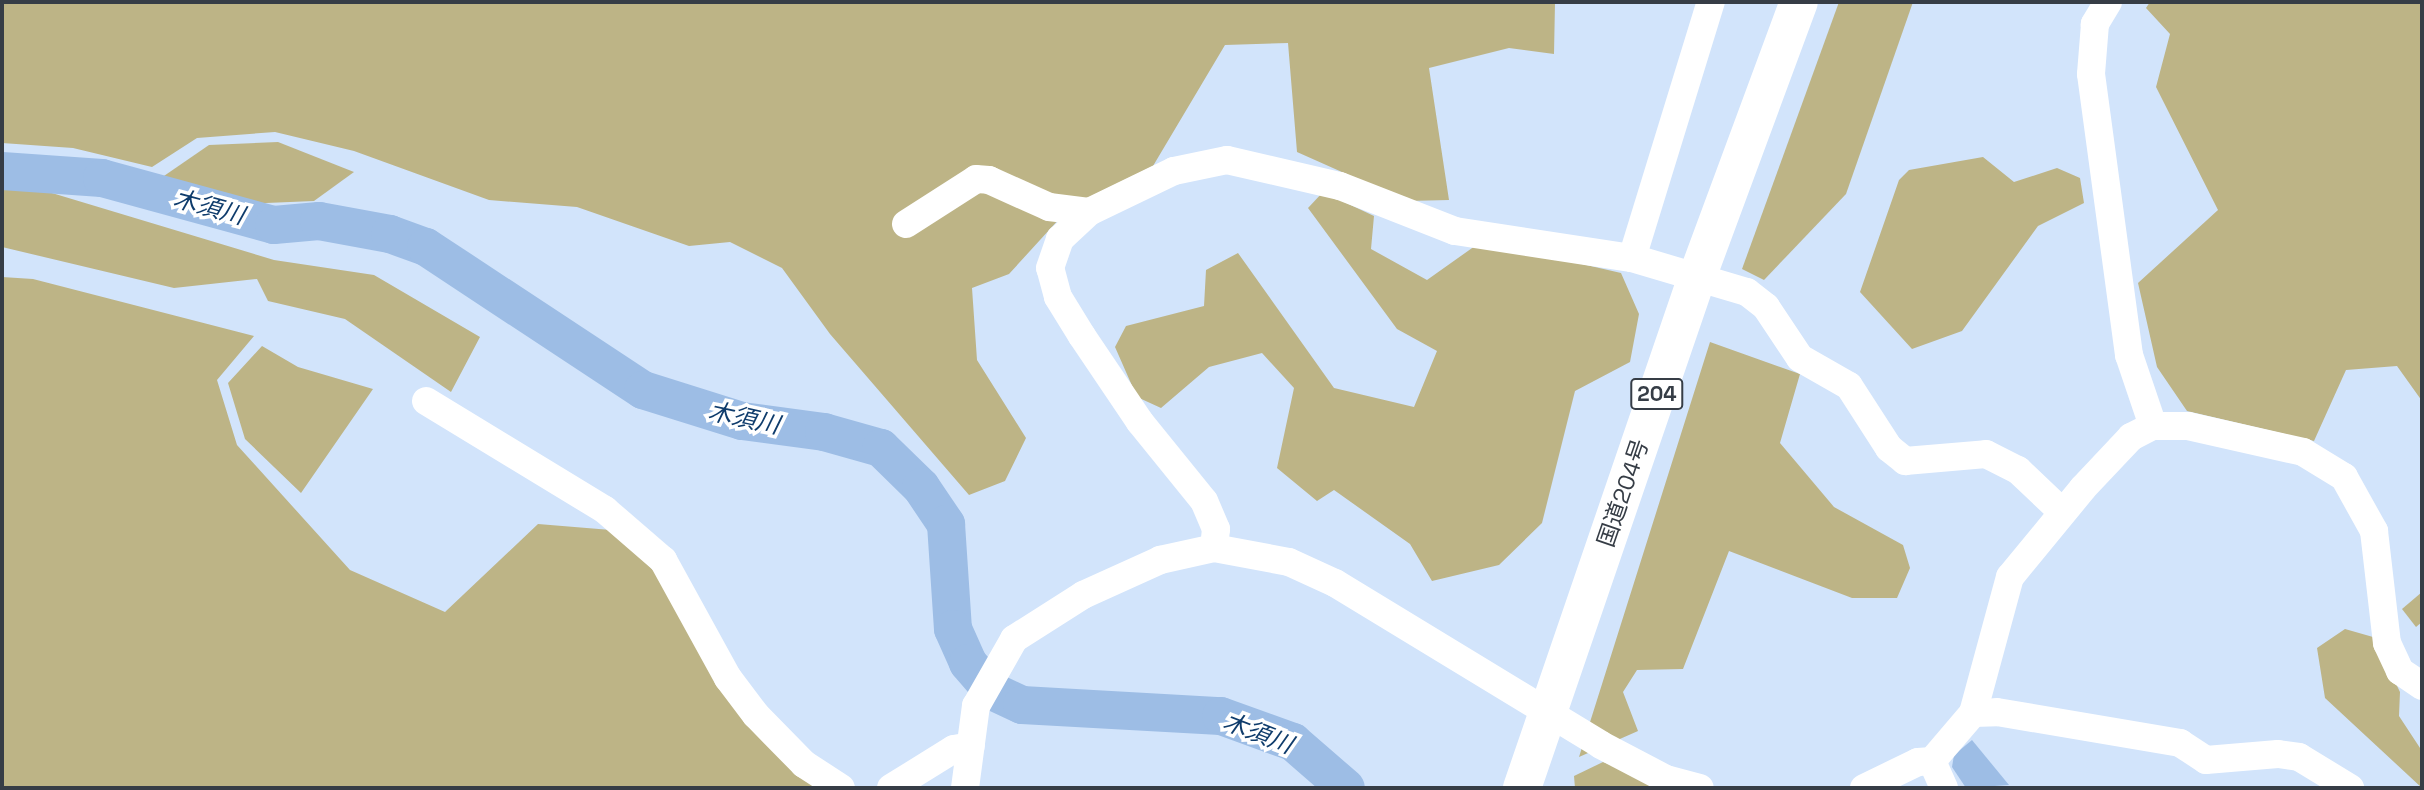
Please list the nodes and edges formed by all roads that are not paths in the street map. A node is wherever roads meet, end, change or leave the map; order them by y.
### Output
1 (1711, 2) edge
2 (1799, 2) edge
3 (2108, 2) edge
4 (1089, 212) junction
5 (906, 224) dead end
6 (1632, 258) junction
7 (1696, 280) junction
8 (426, 401) dead end
9 (2153, 426) junction
10 (2062, 511) junction
11 (1214, 548) junction
12 (2422, 686) edge
13 (1973, 713) junction
14 (971, 746) junction
15 (1932, 761) junction
16 (841, 788) edge
17 (891, 788) edge
18 (965, 788) edge
19 (1522, 788) edge
20 (1700, 788) edge
21 (1864, 788) edge
22 (1944, 788) edge
23 (2350, 788) edge

1 - 6 street
2 - 7 highway, 国道204号 / 204
3 - 9 street
4 - 5 street
4 - 6 street
4 - 11 street
6 - 7 street
7 - 10 street
7 - 19 highway, 国道204号 / 204
8 - 16 street
9 - 10 street
9 - 12 street
10 - 13 street
11 - 14 street
11 - 20 street
13 - 15 street
13 - 23 street
14 - 17 street
14 - 18 street
15 - 21 street
15 - 22 street

